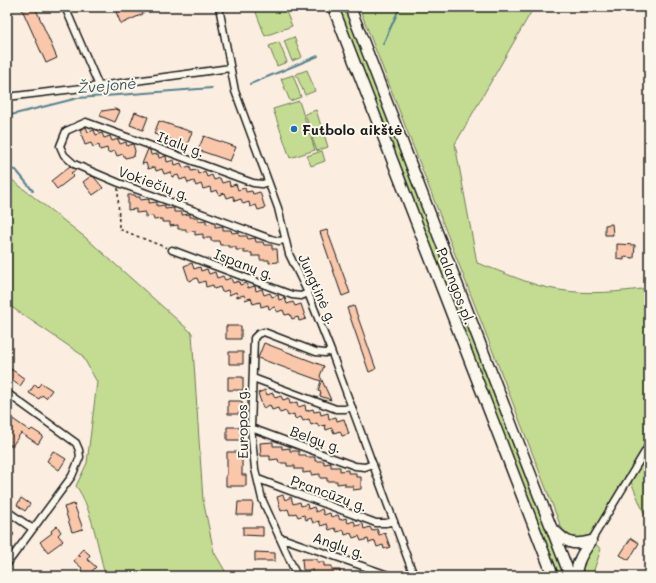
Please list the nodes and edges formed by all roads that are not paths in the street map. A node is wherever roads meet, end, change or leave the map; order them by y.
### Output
1 (65, 7) edge
2 (219, 7) edge
3 (332, 7) edge
4 (350, 7) edge
5 (230, 68) junction
6 (99, 86) junction
7 (7, 97) edge
8 (86, 122) joint
9 (268, 182) junction
10 (285, 240) junction
11 (172, 250) road end
12 (308, 294) junction
13 (332, 351) junction
14 (253, 378) junction
15 (7, 393) edge
16 (352, 407) junction
17 (251, 428) junction
18 (649, 445) edge
19 (373, 464) junction
20 (258, 479) junction
21 (7, 511) edge
22 (394, 521) junction
23 (551, 526) junction
24 (33, 529) junction
25 (279, 538) junction
26 (591, 541) junction
27 (7, 564) edge
28 (297, 576) edge
29 (391, 576) edge
30 (414, 576) edge
31 (553, 576) edge
32 (570, 576) edge
33 (576, 576) edge

1 - 6 street
2 - 5 street, Jungtinė g.
3 - 31 highway, Palangos pl.
4 - 23 highway, Palangos pl.
5 - 6 street
5 - 9 street, Jungtinė g.
6 - 7 street
8 - 9 street, Italų g.
8 - 10 street, Vokiečių g.
9 - 10 street, Jungtinė g.
10 - 12 street, Jungtinė g.
11 - 12 street, Ispanų g.
12 - 13 street, Jungtinė g.
13 - 14 street, Europos g.
13 - 16 street, Jungtinė g.
14 - 16 street
14 - 17 street, Europos g.
15 - 24 street
16 - 19 street, Jungtinė g.
17 - 19 street, Belgų g.
17 - 20 street, Europos g.
18 - 26 street
19 - 22 street, Jungtinė g.
20 - 22 street, Prancūzų g.
20 - 25 street, Europos g.
21 - 24 street
22 - 30 street, Jungtinė g.
23 - 26 highway
23 - 32 highway, Palangos pl.
24 - 27 street
25 - 28 street, Europos g.
25 - 29 street, Anglų g.
26 - 33 highway

